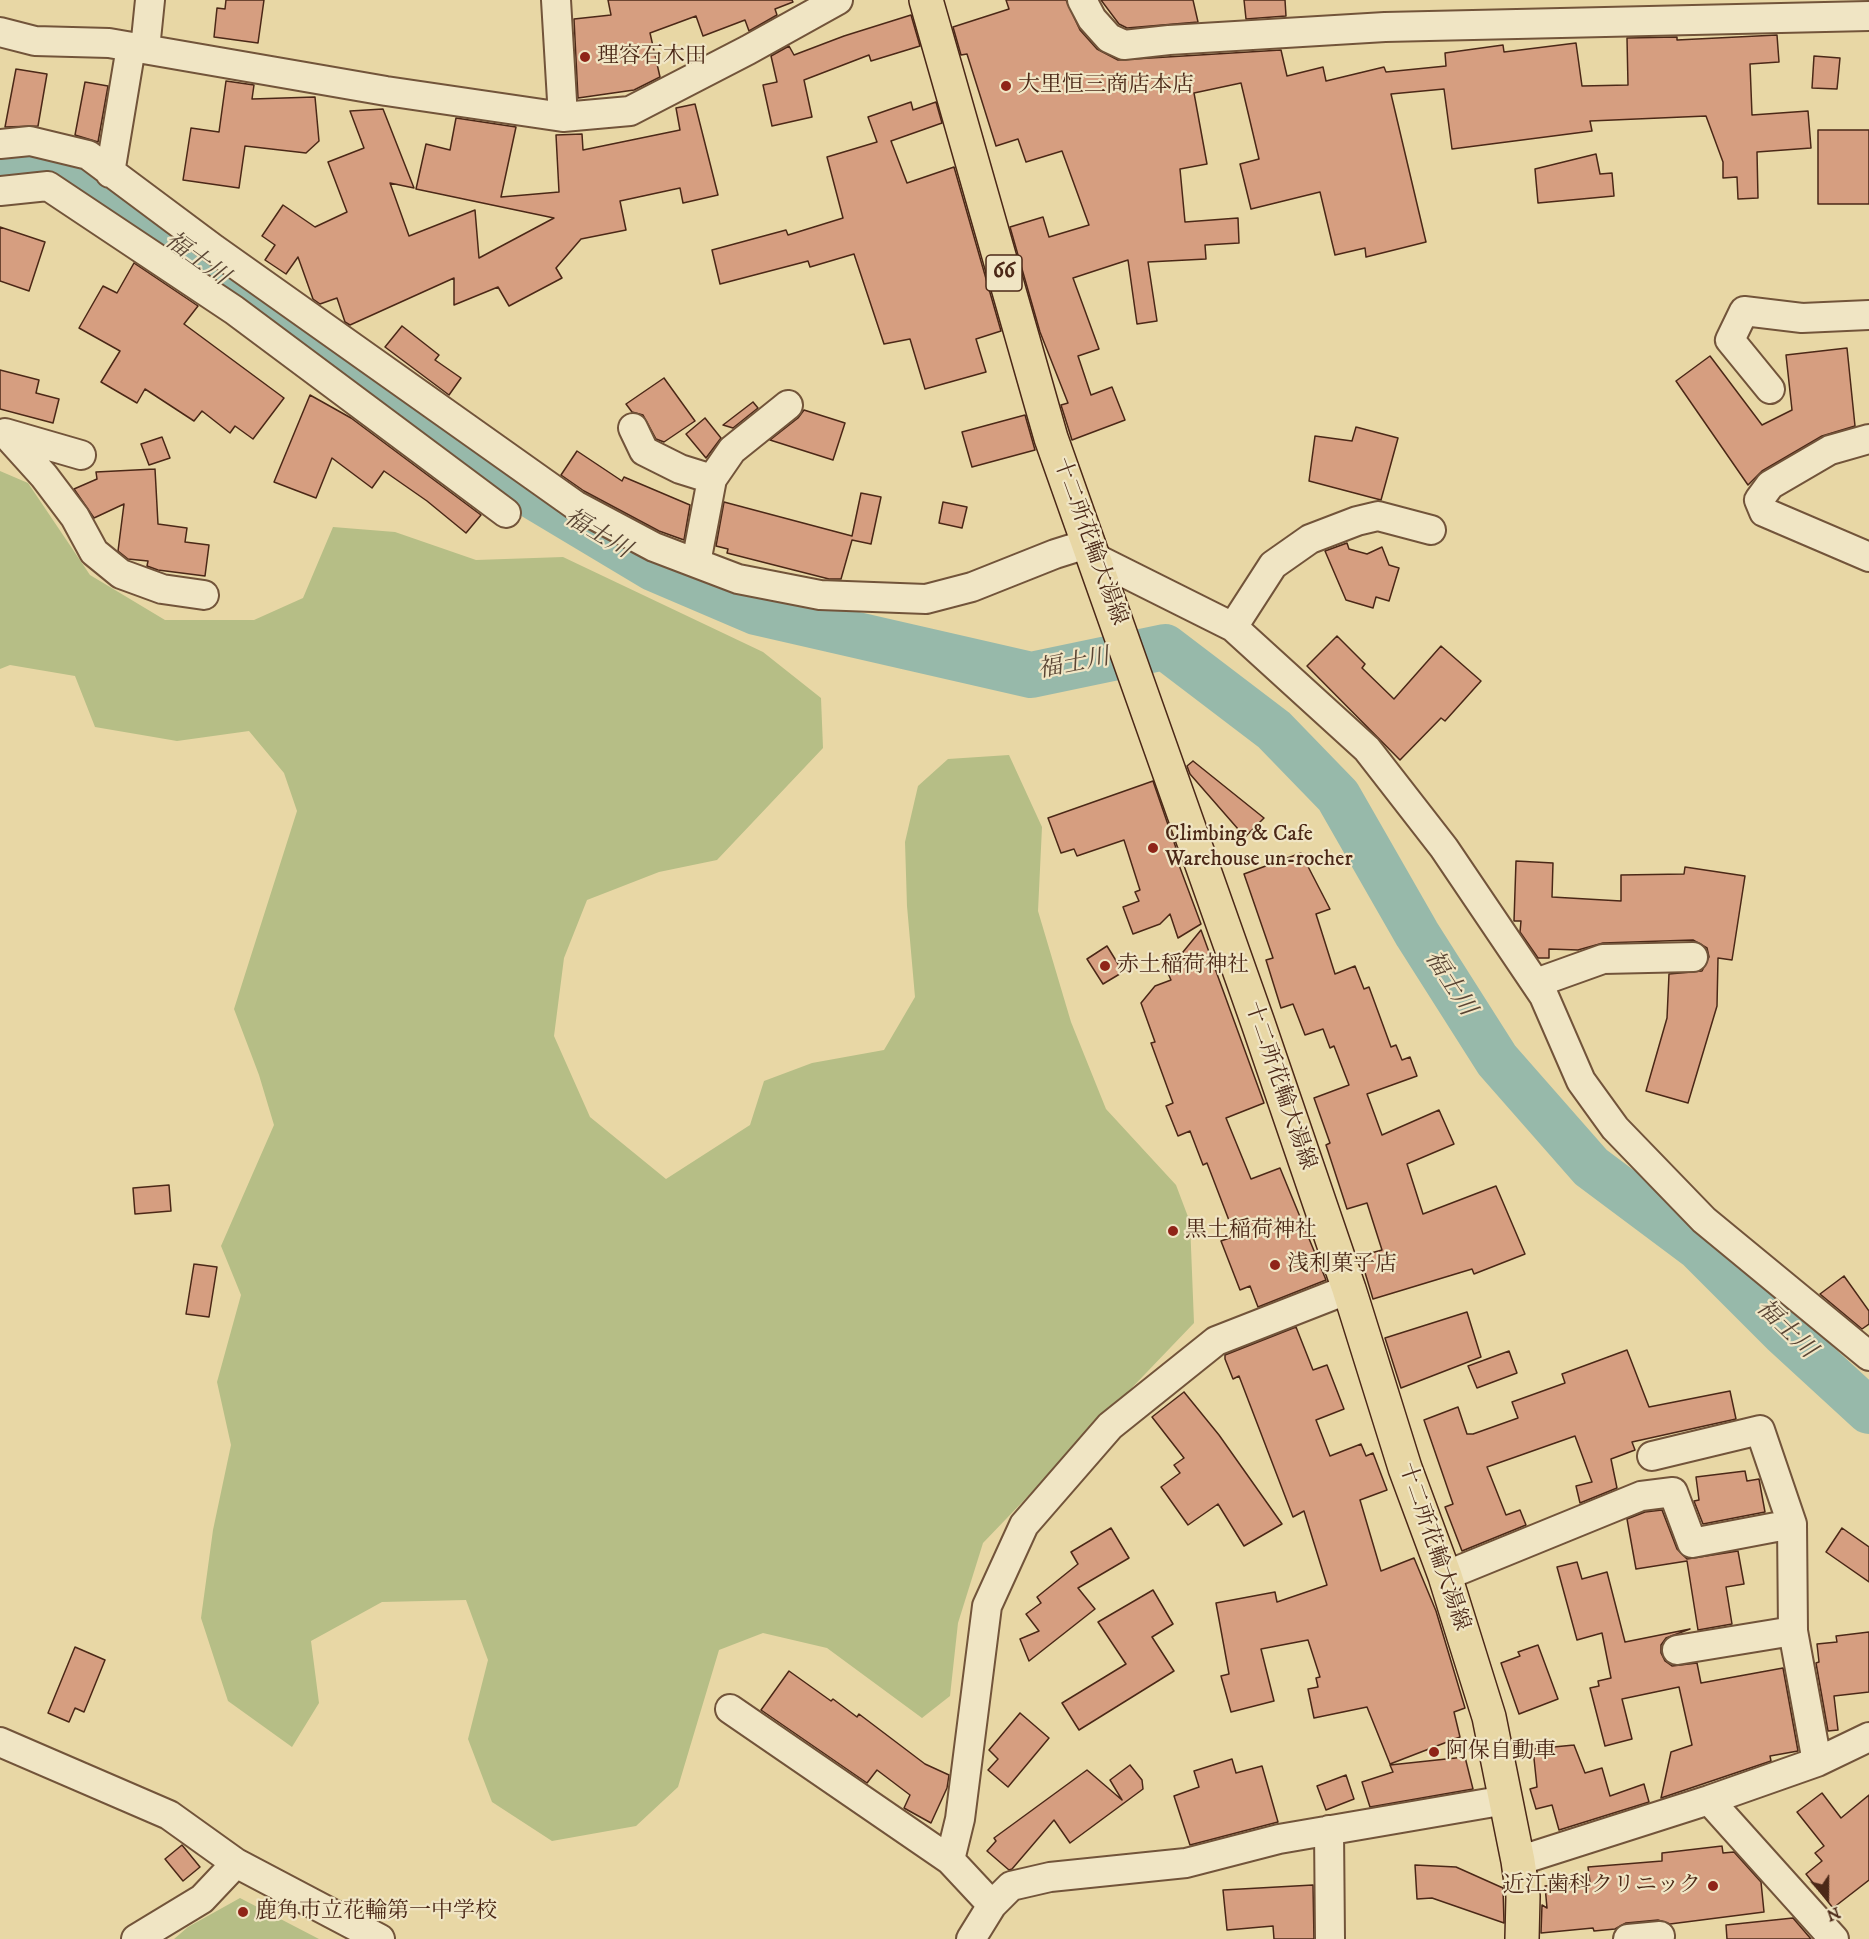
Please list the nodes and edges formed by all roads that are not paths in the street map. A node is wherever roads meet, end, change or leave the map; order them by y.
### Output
1 (150, 0) edge
2 (556, 0) edge
3 (838, 0) edge
4 (926, 0) edge
5 (1082, 0) edge
6 (1869, 16) edge
7 (0, 31) edge
8 (138, 48) junction
9 (563, 117) junction
10 (0, 144) edge
11 (110, 173) junction
12 (0, 191) edge
13 (1869, 315) edge
14 (1770, 389) dead end
15 (788, 405) dead end
16 (633, 428) dead end
17 (3, 433) edge
18 (1869, 439) edge
19 (81, 455) dead end
20 (712, 479) junction
21 (506, 513) dead end
22 (1431, 530) dead end
23 (1092, 551) junction
24 (1869, 557) edge
25 (696, 563) junction
26 (204, 595) dead end
27 (1233, 627) junction
28 (1693, 957) dead end
29 (1536, 983) junction
30 (1349, 1289) junction
31 (1869, 1356) edge
32 (1652, 1456) dead end
33 (1792, 1524) junction
34 (1445, 1576) junction
35 (1793, 1631) junction
36 (1677, 1650) dead end
37 (730, 1709) dead end
38 (1869, 1737) edge
39 (0, 1742) edge
40 (1817, 1762) junction
41 (1506, 1800) junction
42 (1709, 1800) junction
43 (1329, 1830) junction
44 (950, 1860) junction
45 (1518, 1861) junction
46 (236, 1863) junction
47 (992, 1905) junction
48 (1660, 1936) dead end
49 (136, 1939) edge
50 (381, 1939) edge
51 (971, 1939) edge
52 (1330, 1939) edge
53 (1522, 1939) edge
54 (1628, 1939) edge
55 (1834, 1939) edge

1 - 8 street
2 - 9 street
3 - 9 street
4 - 23 main road, 十二所花輪大湯線 / 66
5 - 6 street
7 - 8 street
8 - 9 street
8 - 11 street
10 - 11 street
11 - 25 street
12 - 21 street
13 - 14 street
15 - 20 street
16 - 20 street
17 - 19 street
17 - 26 street
18 - 24 street
20 - 25 street
22 - 27 street
23 - 25 street
23 - 27 street
23 - 30 main road, 十二所花輪大湯線 / 66
27 - 29 street
28 - 29 street
29 - 31 street
30 - 34 main road, 十二所花輪大湯線 / 66
30 - 44 street
32 - 33 street
33 - 34 street
33 - 35 street
34 - 41 main road, 十二所花輪大湯線 / 66
35 - 36 street
35 - 40 street
37 - 44 street
38 - 40 street
39 - 46 street
40 - 42 street
41 - 43 street
41 - 45 main road, 十二所花輪大湯線 / 66
42 - 45 street
42 - 55 street
43 - 47 street
43 - 52 street
44 - 47 street
45 - 53 main road, 十二所花輪大湯線 / 66
46 - 49 street
46 - 50 street
47 - 51 street
48 - 54 street

